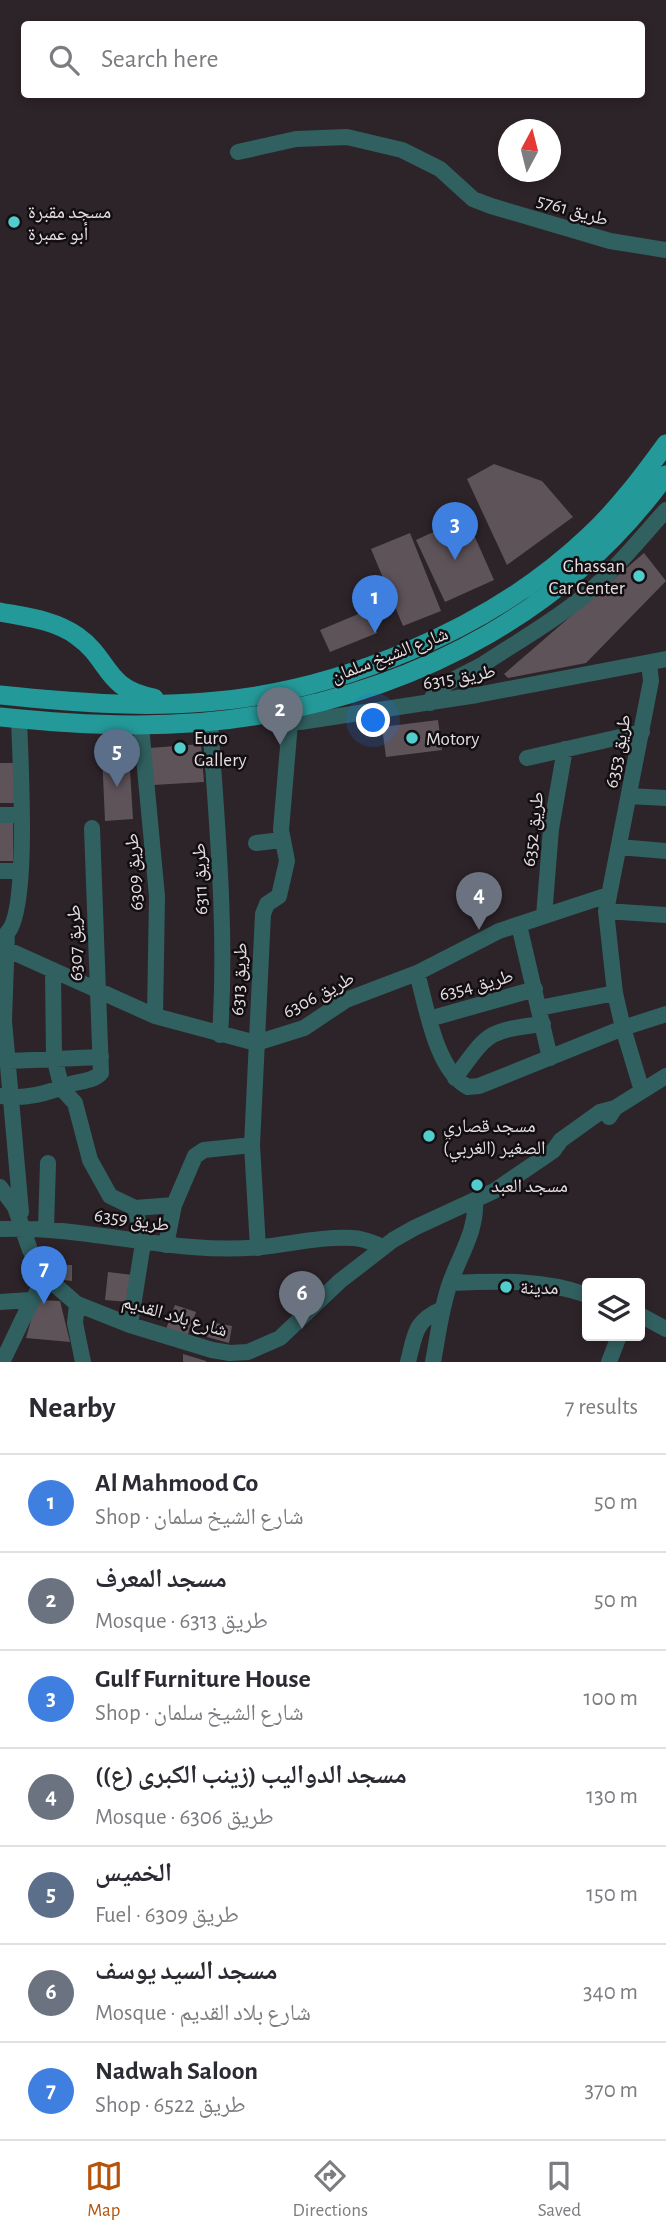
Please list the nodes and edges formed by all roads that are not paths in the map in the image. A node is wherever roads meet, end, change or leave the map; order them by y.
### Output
1 (238, 152) dead end
2 (666, 250) edge
3 (666, 444) edge
4 (666, 475) edge
5 (666, 510) edge
6 (0, 612) edge
7 (659, 663) edge
8 (472, 671) junction
9 (0, 695) edge
10 (477, 695) junction
11 (430, 703) junction
12 (182, 704) junction
13 (259, 716) junction
14 (10, 718) edge
15 (210, 722) junction
16 (290, 723) junction
17 (141, 726) junction
18 (642, 732) junction
19 (565, 749) junction
20 (527, 758) dead end
21 (629, 796) junction
22 (666, 798) edge
23 (0, 815) edge
24 (22, 815) junction
25 (92, 828) dead end
26 (282, 840) junction
27 (256, 843) dead end
28 (620, 846) junction
29 (666, 851) edge
30 (21, 870) junction
31 (0, 871) edge
32 (608, 895) junction
33 (606, 911) junction
34 (666, 915) edge
35 (544, 916) junction
36 (519, 925) junction
37 (4, 939) edge
38 (52, 970) junction
39 (417, 973) junction
40 (535, 989) junction
41 (96, 991) junction
42 (615, 993) junction
43 (539, 1008) junction
44 (666, 1014) edge
45 (155, 1016) junction
46 (429, 1019) junction
47 (2, 1021) edge
48 (543, 1024) junction
49 (622, 1028) junction
50 (220, 1035) junction
51 (256, 1043) junction
52 (54, 1057) junction
53 (101, 1057) junction
54 (550, 1058) junction
55 (9, 1060) junction
56 (666, 1076) edge
57 (462, 1082) junction
58 (62, 1089) junction
59 (642, 1091) junction
60 (5, 1097) edge
61 (252, 1146) junction
62 (48, 1163) dead end
63 (0, 1187) edge
64 (475, 1200) junction
65 (174, 1205) junction
66 (135, 1208) junction
67 (22, 1228) junction
68 (46, 1228) junction
69 (0, 1229) edge
70 (143, 1243) junction
71 (166, 1245) junction
72 (383, 1247) junction
73 (258, 1248) junction
74 (46, 1277) junction
75 (450, 1283) junction
76 (582, 1293) edge
77 (30, 1300) junction
78 (0, 1302) edge
79 (77, 1304) junction
80 (442, 1309) junction
81 (645, 1318) edge
82 (130, 1325) junction
83 (666, 1329) edge
84 (617, 1341) edge
85 (267, 1354) edge
86 (2, 1362) edge
87 (83, 1362) edge
88 (408, 1362) edge
89 (433, 1362) edge
90 (609, 1362) edge

1 - 2 street, طريق 5761
3 - 12 main road, شارع الشيخ سلمان
4 - 13 main road, شارع الشيخ سلمان
5 - 8 street
6 - 12 main road
7 - 10 street, طريق 6315
7 - 18 street, طريق 6353
8 - 10 street
8 - 11 street
9 - 12 main road, شارع الشيخ سلمان
10 - 11 street, طريق 6315
11 - 16 street, طريق 6315
13 - 15 main road, شارع الشيخ سلمان
13 - 16 street, طريق 6315
14 - 17 main road, شارع الشيخ سلمان
14 - 24 street
15 - 17 main road, شارع الشيخ سلمان
15 - 50 street, طريق 6311
16 - 26 street, طريق 6313
17 - 45 street, طريق 6309
18 - 19 street
18 - 21 street, طريق 6353
19 - 20 street
19 - 35 street, طريق 6352
21 - 22 street
21 - 28 street, طريق 6353
23 - 24 street
24 - 30 street
25 - 41 street, طريق 6307
26 - 27 street
26 - 51 street, طريق 6313
28 - 29 street
28 - 32 street, طريق 6353
30 - 31 street
30 - 37 street
32 - 33 street, طريق 6353
32 - 35 street, طريق 6306
33 - 34 street
33 - 42 street, طريق 6353
35 - 36 street, طريق 6306
36 - 39 street, طريق 6306
36 - 40 street, طريق 6354
37 - 38 street, طريق 6306
37 - 47 street
38 - 41 street, طريق 6306
38 - 52 street
39 - 46 street, طريق 6354
39 - 51 street, طريق 6306
40 - 43 street, طريق 6354
40 - 46 street, طريق 6354
41 - 45 street, طريق 6306
41 - 53 street, طريق 6307
42 - 43 street
42 - 49 street, طريق 6353
43 - 48 street, طريق 6354
44 - 49 street
45 - 50 street, طريق 6306
46 - 57 street, طريق 6354
47 - 55 street
48 - 54 street, طريق 6354
48 - 57 street
49 - 54 street
49 - 59 street, طريق 6353
50 - 51 street, طريق 6306
51 - 61 street, طريق 6313
52 - 53 street
52 - 55 street
52 - 58 street
53 - 58 street
54 - 57 street
55 - 60 street
56 - 59 street, شارع بلاد القديم
58 - 60 street
58 - 66 street
59 - 64 street, شارع بلاد القديم
60 - 67 street
61 - 65 street
61 - 73 street, طريق 6313
62 - 68 street
63 - 67 street, شارع بلاد القديم
64 - 72 street, شارع بلاد القديم
64 - 75 street
65 - 66 street
65 - 71 street
66 - 70 street
67 - 68 street, طريق 6359
67 - 69 street, طريق 6359
67 - 74 street, شارع بلاد القديم
68 - 70 street, طريق 6359
70 - 71 street, طريق 6359
70 - 82 street
71 - 73 street, طريق 6359
72 - 73 street, طريق 6359
72 - 85 street, شارع بلاد القديم
74 - 77 street
74 - 79 street, شارع بلاد القديم
75 - 76 street
75 - 80 street
77 - 78 street
77 - 86 street
79 - 82 street, شارع بلاد القديم
79 - 87 street
80 - 88 street
80 - 89 street
81 - 83 street
82 - 85 street, شارع بلاد القديم
84 - 90 street

